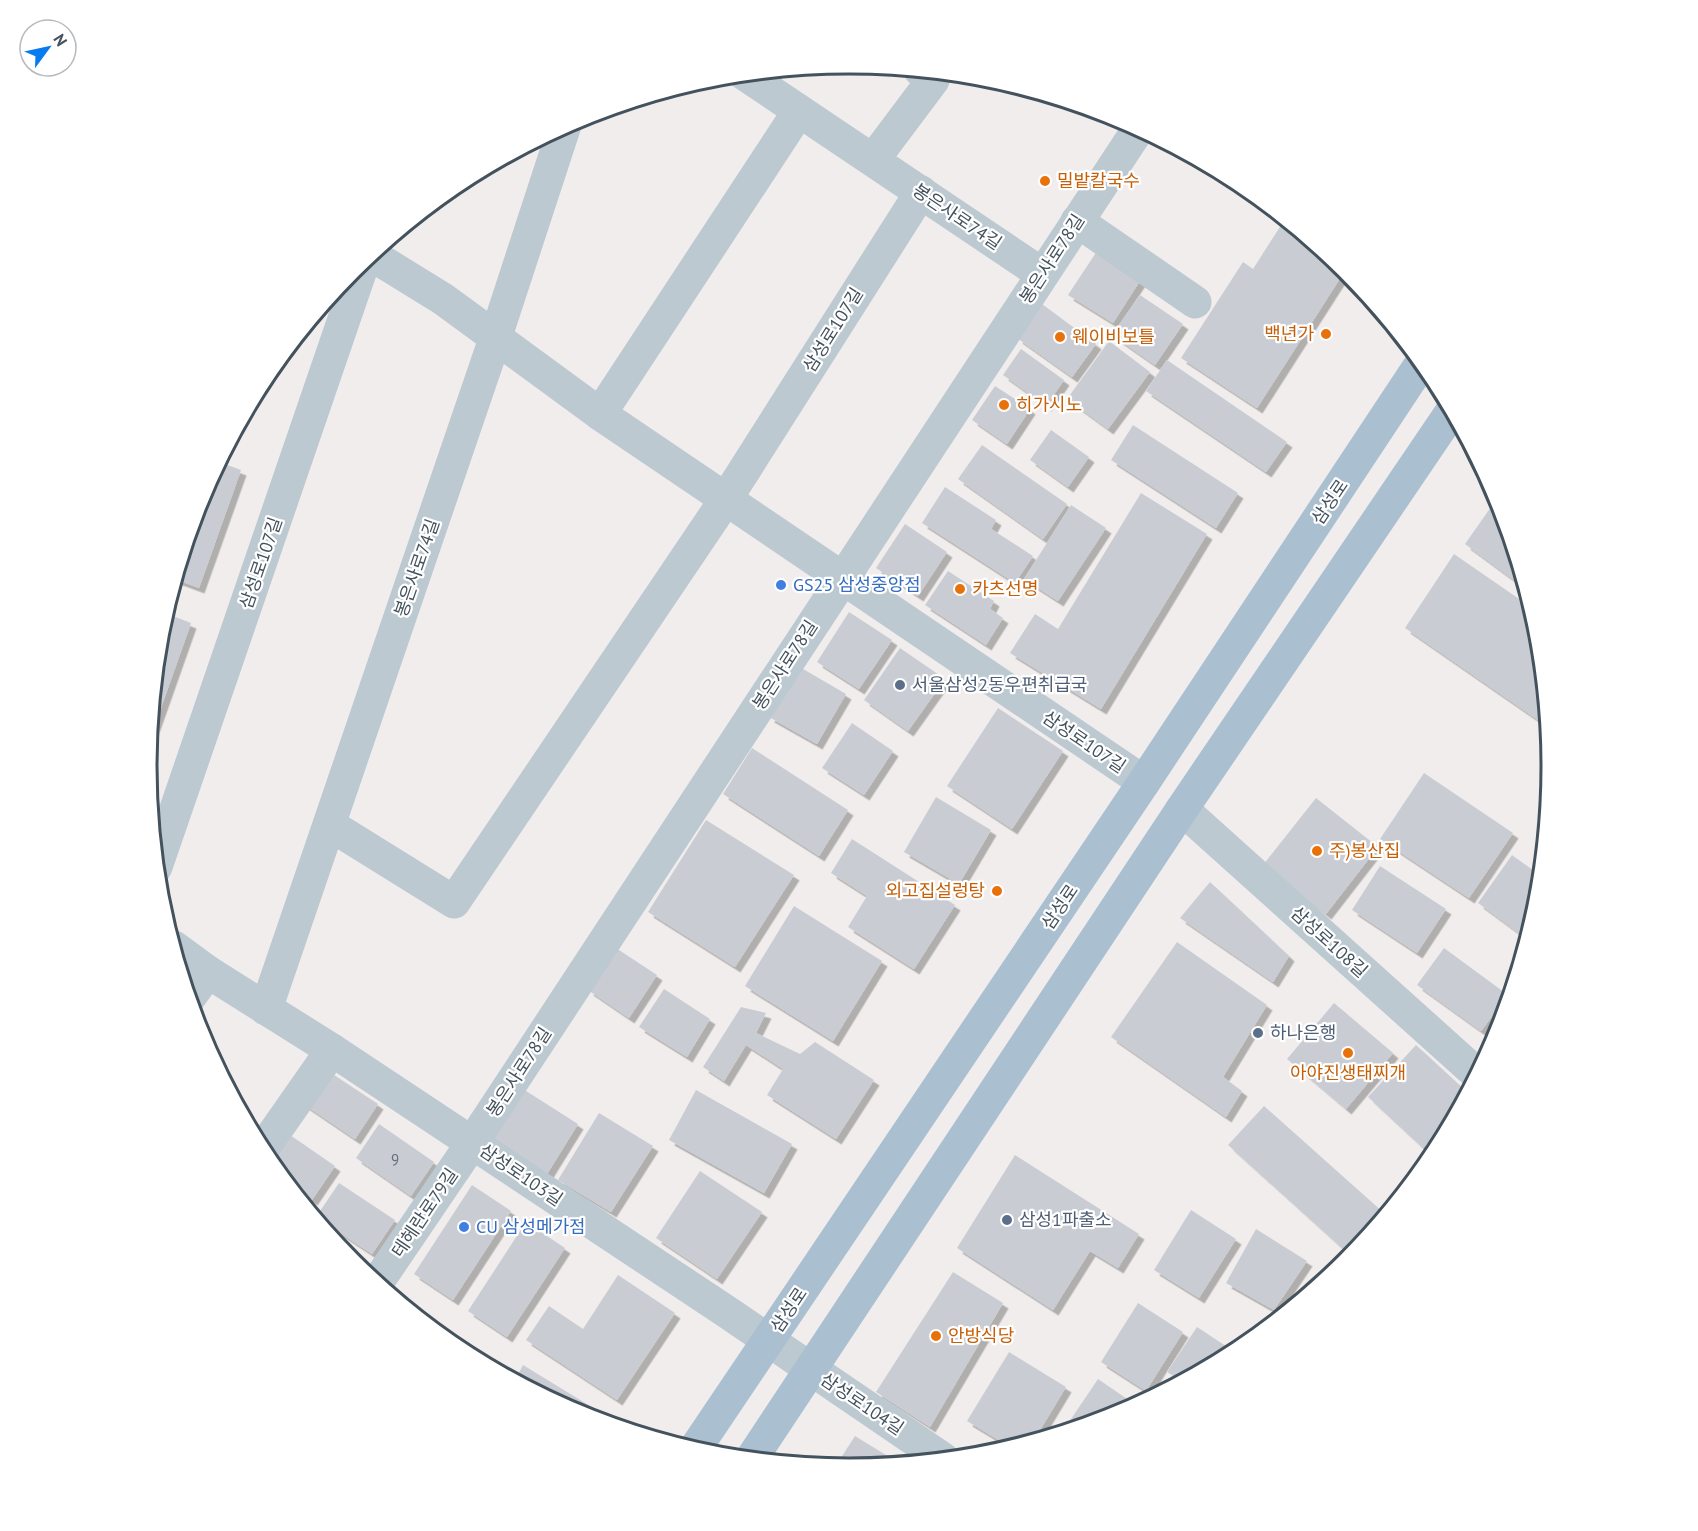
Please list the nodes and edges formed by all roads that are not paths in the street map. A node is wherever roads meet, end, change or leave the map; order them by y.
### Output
1 (931, 78) edge
2 (754, 80) edge
3 (799, 111) junction
4 (1134, 135) edge
5 (561, 137) edge
6 (873, 160) junction
7 (921, 192) junction
8 (1077, 221) junction
9 (378, 259) edge
10 (1042, 274) junction
11 (358, 278) edge
12 (1195, 302) dead end
13 (496, 336) junction
14 (1416, 370) edge
15 (600, 414) junction
16 (1447, 418) edge
17 (726, 499) junction
18 (842, 579) junction
19 (1144, 782) junction
20 (1182, 809) junction
21 (330, 825) junction
22 (162, 849) edge
23 (184, 954) edge
24 (208, 972) junction
25 (195, 990) edge
26 (266, 1009) junction
27 (332, 1050) junction
28 (1472, 1068) edge
29 (268, 1141) edge
30 (472, 1143) junction
31 (382, 1276) edge
32 (769, 1340) junction
33 (812, 1370) junction
34 (700, 1441) edge
35 (756, 1452) edge
36 (933, 1452) edge

1 - 6 street
2 - 3 street, 봉은사로74길
3 - 6 street, 봉은사로74길
3 - 15 street
4 - 8 street, 봉은사로78길
5 - 13 street, 봉은사로74길
6 - 7 street, 봉은사로74길
7 - 10 street, 봉은사로74길
7 - 17 street, 삼성로107길
8 - 10 street, 봉은사로78길
8 - 12 street
9 - 13 street, 삼성로107길
10 - 18 street, 봉은사로78길
11 - 22 street, 삼성로107길
13 - 15 street, 삼성로107길
13 - 21 street, 봉은사로74길
14 - 19 main road, 삼성로
15 - 17 street, 삼성로107길
16 - 20 main road
17 - 18 street, 삼성로107길
17 - 21 street, 삼성로107길
18 - 19 street, 삼성로107길
18 - 30 street, 봉은사로78길
19 - 32 main road, 삼성로
20 - 28 street, 삼성로108길
20 - 33 main road
21 - 26 street, 봉은사로74길
23 - 24 street, 삼성로103길
24 - 25 street
24 - 26 street, 삼성로103길
26 - 27 street, 삼성로103길
27 - 29 street
27 - 30 street, 삼성로103길
30 - 31 street, 테헤란로79길
30 - 32 street, 삼성로103길
32 - 33 street, 삼성로103길
32 - 34 main road, 삼성로
33 - 35 main road
33 - 36 street, 삼성로104길

